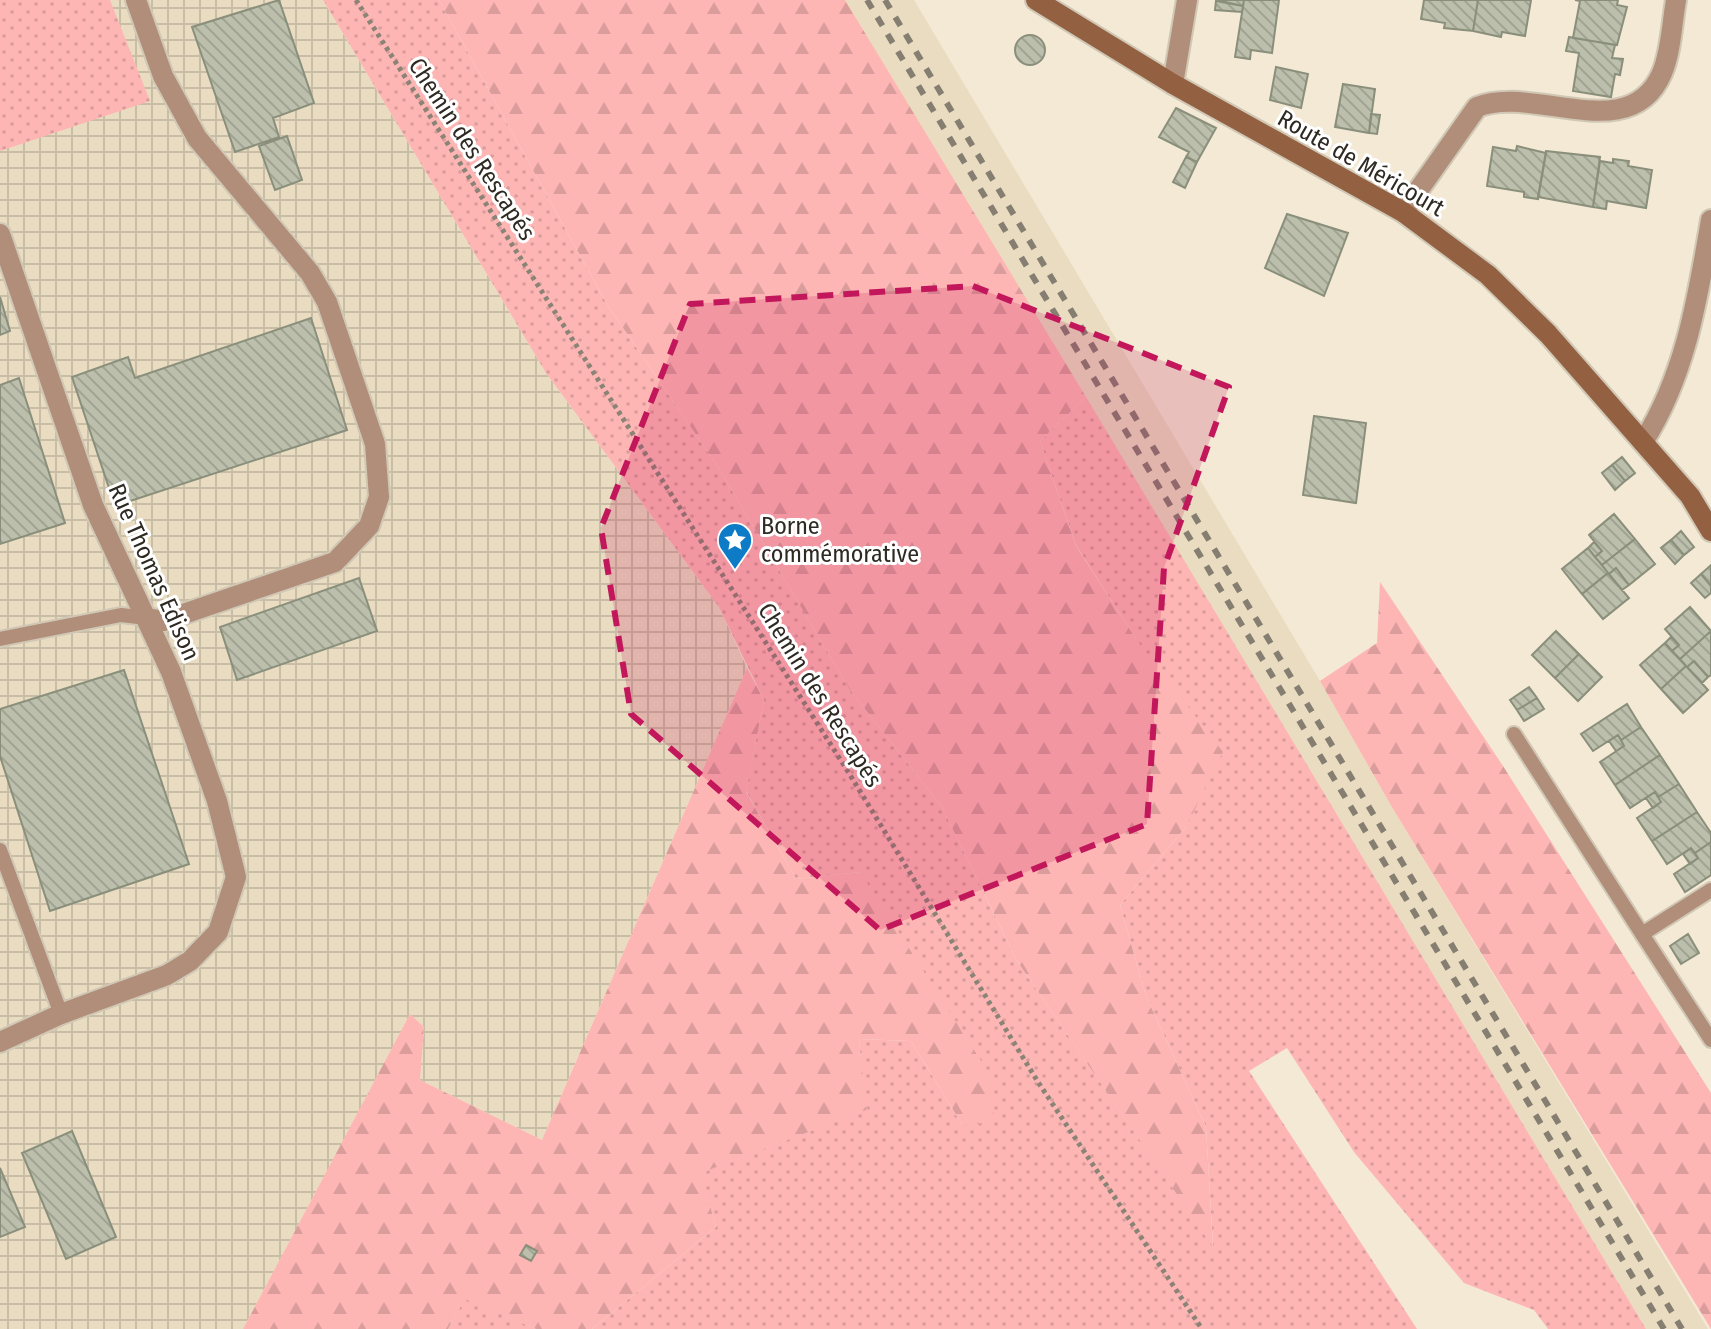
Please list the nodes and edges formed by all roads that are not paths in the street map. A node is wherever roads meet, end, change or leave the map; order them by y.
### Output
1 (136, 0) edge
2 (1036, 0) edge
3 (1187, 0) edge
4 (1676, 0) edge
5 (1173, 84) junction
6 (1403, 212) junction
7 (1711, 220) edge
8 (0, 234) edge
9 (1643, 442) junction
10 (1711, 531) edge
11 (147, 618) junction
12 (0, 639) edge
13 (1514, 734) dead end
14 (0, 850) edge
15 (1711, 890) edge
16 (1642, 934) junction
17 (61, 1014) junction
18 (1711, 1040) edge
19 (0, 1042) edge

1 - 11 street
2 - 5 street, Route de Méricourt
3 - 5 street
4 - 6 street
5 - 6 street, Route de Méricourt
6 - 9 street, Route de Méricourt
7 - 9 street
8 - 11 street, Rue Thomas Edison
9 - 10 street, Route de Méricourt
11 - 12 lane
11 - 17 street, Rue Thomas Edison
13 - 16 lane
14 - 17 lane
15 - 16 lane
16 - 18 lane
17 - 19 street

